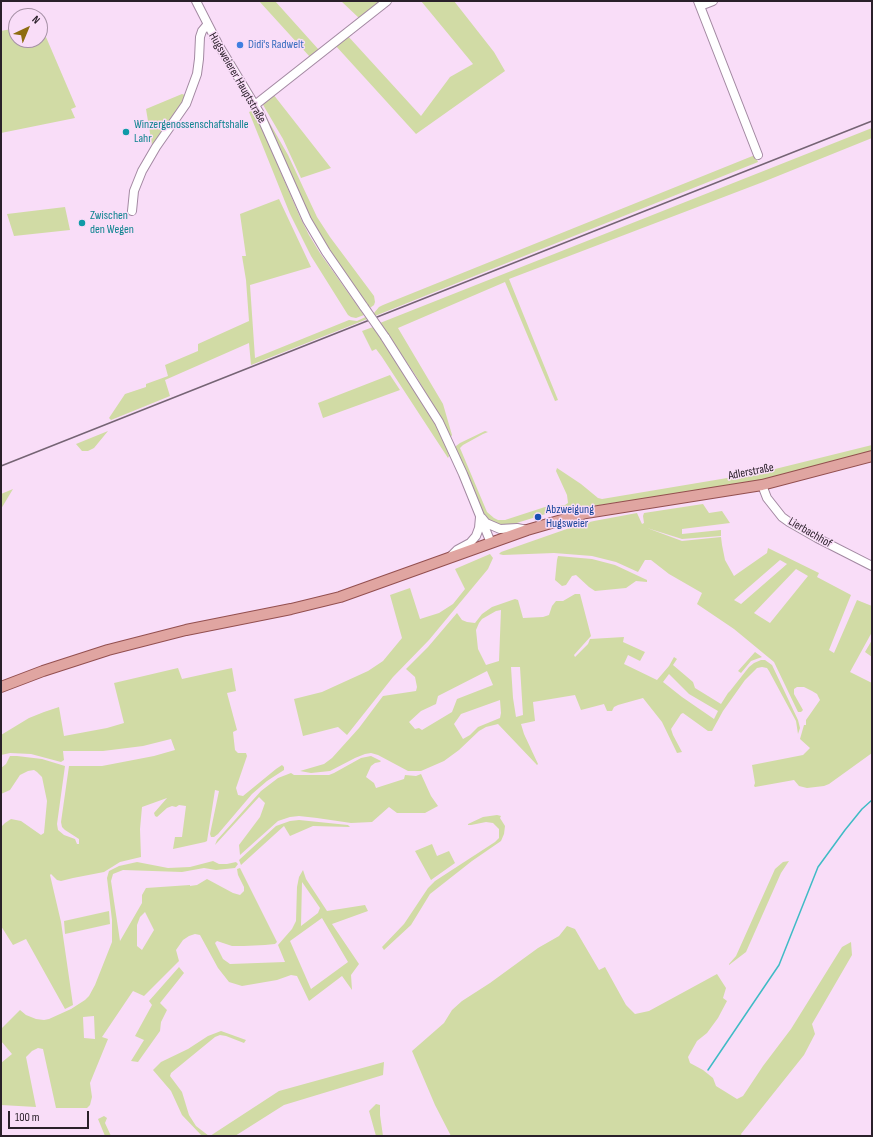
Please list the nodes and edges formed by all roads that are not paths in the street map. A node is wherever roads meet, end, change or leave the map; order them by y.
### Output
1 (196, 1) edge
2 (387, 1) edge
3 (713, 1) edge
4 (699, 4) edge
5 (207, 25) junction
6 (255, 105) junction
7 (758, 155) dead end
8 (132, 211) dead end
9 (872, 456) edge
10 (762, 485) junction
11 (480, 516) junction
12 (527, 530) junction
13 (491, 543) junction
14 (450, 557) junction
15 (872, 566) edge
16 (1, 687) edge

1 - 5 street, Hugsweierer Hauptstraße
2 - 6 street
3 - 4 street
4 - 7 street
5 - 6 street, Hugsweierer Hauptstraße
5 - 8 street
6 - 11 street, Hugsweierer Hauptstraße, bridge
9 - 10 main road, Adlerstraße
10 - 12 main road, Adlerstraße
10 - 15 street, Lierbachhof
11 - 12 street
11 - 13 street, Hugsweierer Hauptstraße
11 - 14 street
12 - 13 main road, Adlerstraße
13 - 14 main road, Adlerstraße
14 - 16 main road, Adlerstraße

